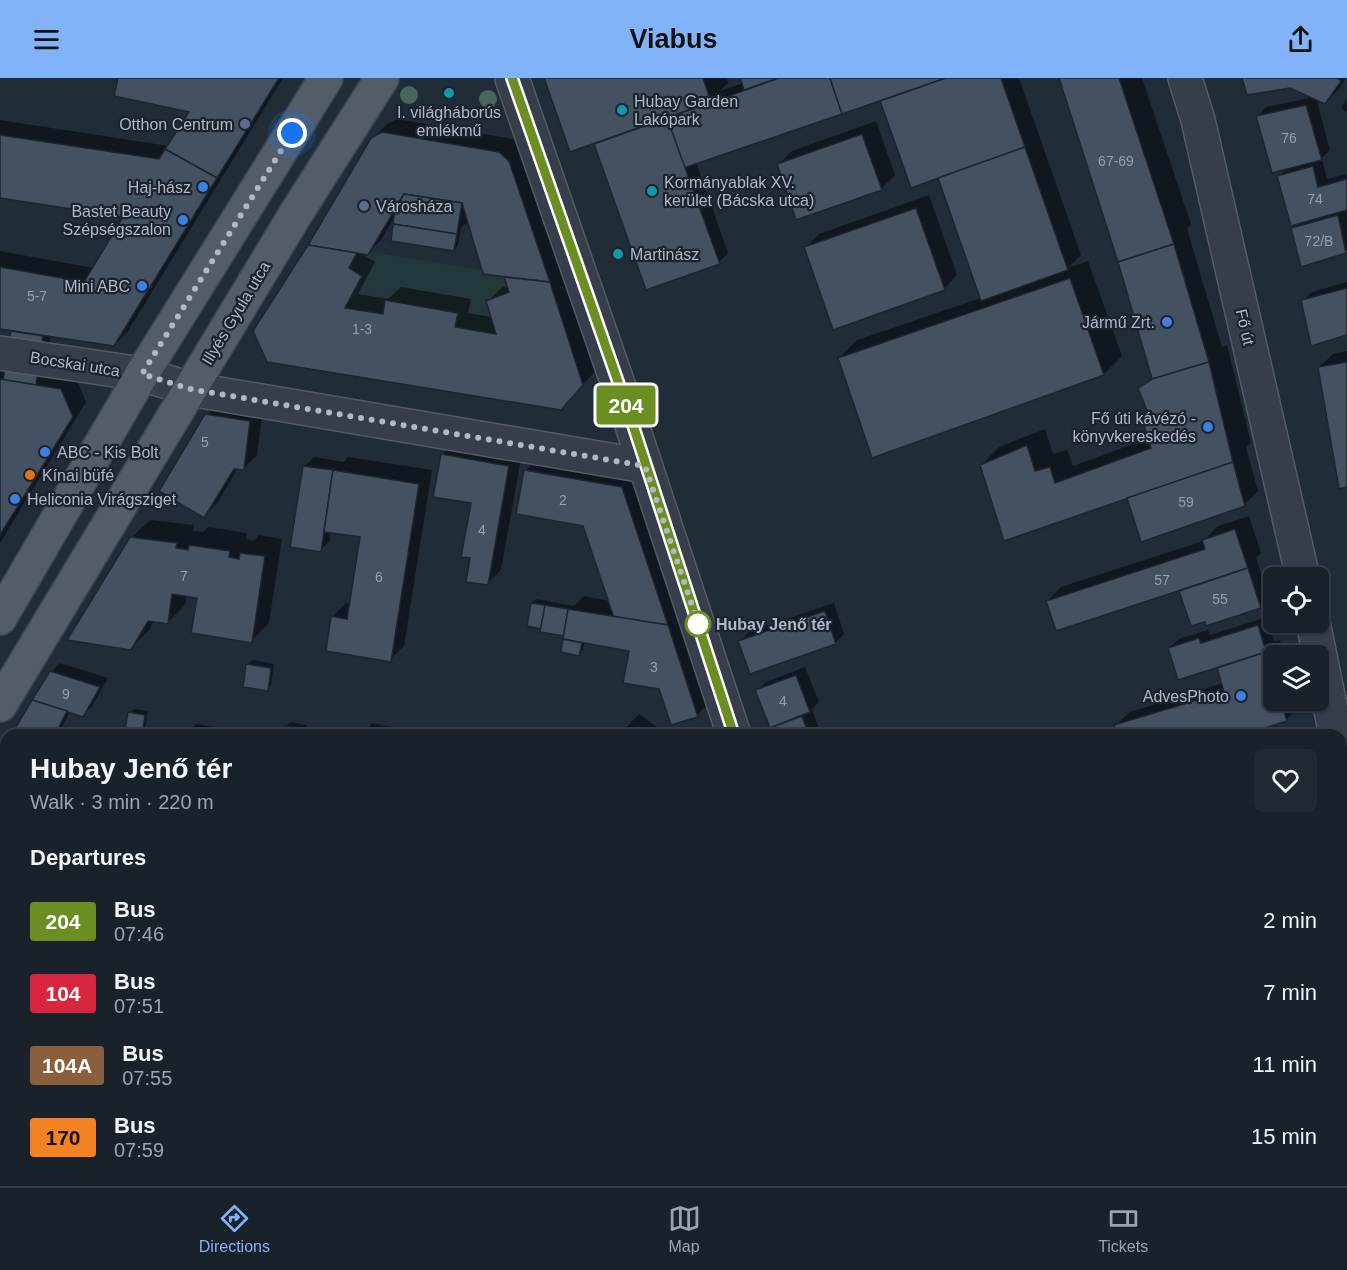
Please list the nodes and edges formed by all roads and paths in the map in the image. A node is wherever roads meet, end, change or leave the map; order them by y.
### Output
1 (326, 78) edge
2 (382, 78) edge
3 (512, 78) edge
4 (1185, 78) edge
5 (0, 353) edge
6 (142, 374) junction
7 (190, 389) junction
8 (645, 466) junction
9 (1300, 567) edge
10 (0, 618) edge
11 (1315, 633) edge
12 (0, 705) edge
13 (732, 729) edge
14 (1335, 729) edge

1 - 6 main road
2 - 7 main road, Illyés Gyula utca
3 - 8 street
4 - 9 street, Fő út
5 - 6 street, Bocskai utca
6 - 7 street, Bocskai utca
6 - 10 main road
7 - 8 street, Bocskai utca
7 - 12 main road, Illyés Gyula utca
8 - 13 street
11 - 14 street

